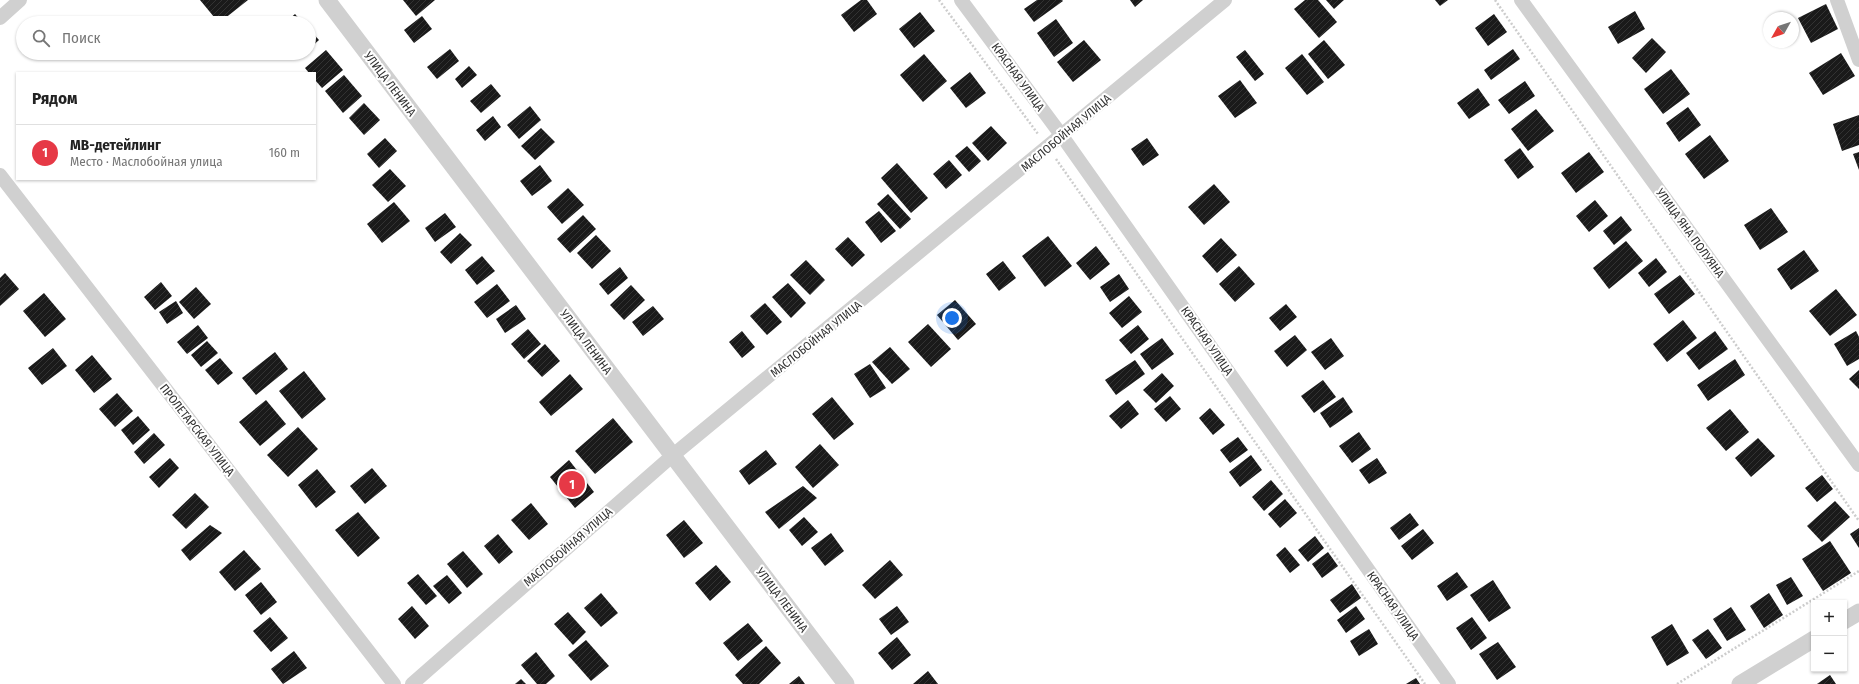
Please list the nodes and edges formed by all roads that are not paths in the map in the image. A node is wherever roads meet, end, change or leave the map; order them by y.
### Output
1 (20, 0) edge
2 (327, 0) edge
3 (961, 0) edge
4 (1225, 0) edge
5 (1521, 0) edge
6 (1837, 0) edge
7 (0, 18) edge
8 (1859, 60) edge
9 (1062, 136) junction
10 (0, 175) edge
11 (672, 456) junction
12 (1859, 465) edge
13 (1859, 612) edge
14 (1847, 619) edge
15 (1811, 641) edge
16 (394, 684) edge
17 (412, 684) edge
18 (846, 684) edge
19 (1449, 684) edge
20 (1740, 684) edge

1 - 7 street
2 - 11 street, УЛИЦА ЛЕНИНА
3 - 9 street, КРАСНАЯ УЛИЦА
4 - 9 street, МАСЛОБОЙНАЯ УЛИЦА
5 - 12 street, УЛИЦА ЯНА ПОЛУЯНА
6 - 8 street
9 - 11 street, МАСЛОБОЙНАЯ УЛИЦА
9 - 19 street, КРАСНАЯ УЛИЦА
10 - 16 street, ПРОЛЕТАРСКАЯ УЛИЦА
11 - 17 street, МАСЛОБОЙНАЯ УЛИЦА
11 - 18 street, УЛИЦА ЛЕНИНА
13 - 14 street
15 - 20 street

